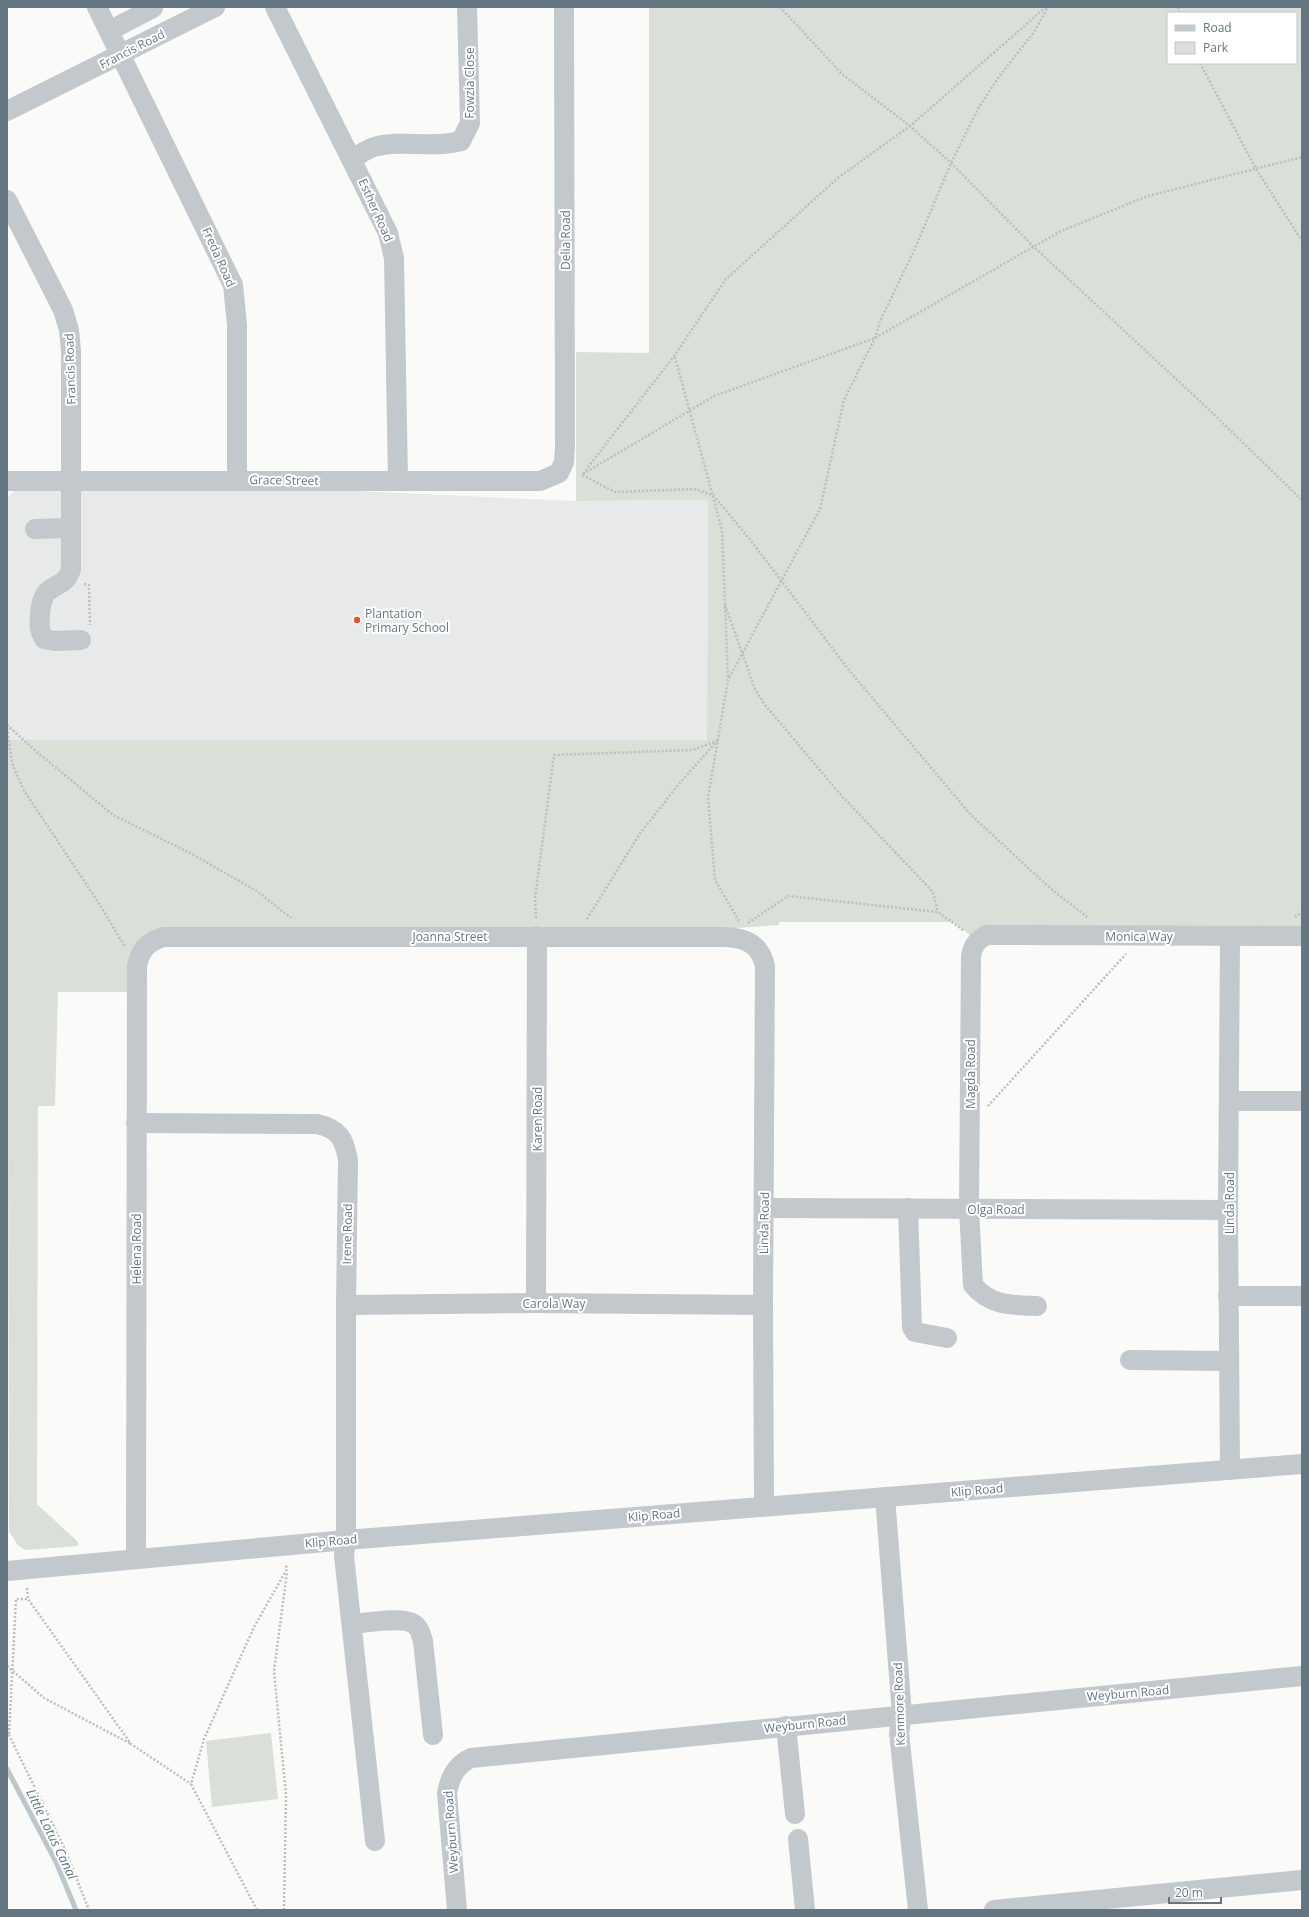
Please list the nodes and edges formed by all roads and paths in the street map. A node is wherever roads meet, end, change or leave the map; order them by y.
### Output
1 (97, 7) edge
2 (215, 7) edge
3 (275, 7) edge
4 (467, 7) edge
5 (564, 7) edge
6 (780, 7) edge
7 (1047, 7) edge
8 (153, 8) edge
9 (108, 30) junction
10 (120, 55) junction
11 (1201, 64) edge
12 (7, 110) edge
13 (910, 126) junction
14 (1302, 158) edge
15 (352, 159) junction
16 (951, 163) junction
17 (1256, 169) junction
18 (7, 200) edge
19 (1302, 241) edge
20 (1034, 247) junction
21 (875, 338) junction
22 (674, 356) junction
23 (690, 411) junction
24 (559, 473) junction
25 (582, 475) junction
26 (237, 480) junction
27 (7, 481) edge
28 (72, 481) junction
29 (398, 481) junction
30 (713, 495) junction
31 (1302, 500) edge
32 (70, 528) junction
33 (35, 529) dead end
34 (64, 582) junction
35 (782, 582) junction
36 (725, 605) junction
37 (81, 640) joint
38 (742, 654) junction
39 (728, 680) junction
40 (7, 724) edge
41 (7, 728) edge
42 (717, 741) junction
43 (938, 912) junction
44 (537, 936) junction
45 (576, 936) junction
46 (1121, 936) junction
47 (1302, 936) edge
48 (313, 937) junction
49 (1230, 937) junction
50 (978, 941) junction
51 (752, 943) joint
52 (148, 944) joint
53 (137, 966) junction
54 (1230, 1101) junction
55 (1302, 1101) edge
56 (969, 1120) junction
57 (136, 1123) junction
58 (764, 1208) junction
59 (908, 1208) junction
60 (969, 1209) junction
61 (1228, 1210) junction
62 (1228, 1296) junction
63 (1302, 1296) edge
64 (536, 1303) junction
65 (346, 1304) junction
66 (763, 1305) junction
67 (1037, 1306) dead end
68 (947, 1338) dead end
69 (1130, 1360) dead end
70 (1229, 1361) junction
71 (1302, 1464) edge
72 (1230, 1470) junction
73 (885, 1497) junction
74 (764, 1506) junction
75 (346, 1540) junction
76 (136, 1559) junction
77 (286, 1565) dead end
78 (287, 1569) junction
79 (7, 1572) edge
80 (27, 1588) dead end
81 (28, 1599) junction
82 (352, 1624) junction
83 (7, 1666) edge
84 (12, 1669) junction
85 (1302, 1676) edge
86 (902, 1714) junction
87 (786, 1726) junction
88 (7, 1731) edge
89 (9, 1735) junction
90 (433, 1735) dead end
91 (132, 1744) junction
92 (191, 1784) junction
93 (794, 1814) dead end
94 (798, 1839) dead end
95 (375, 1841) dead end
96 (1302, 1880) edge
97 (1061, 1907) edge
98 (89, 1910) edge
99 (257, 1910) edge
100 (284, 1910) edge
101 (457, 1910) edge
102 (805, 1910) edge
103 (918, 1910) edge
104 (994, 1910) edge

1 - 9 street, Freda Road
2 - 10 street, Francis Road
3 - 15 street, Esther Road
4 - 15 street, Fowzia Close
5 - 24 street, Delia Road
6 - 13 path
7 - 13 path
7 - 16 path
8 - 9 street
9 - 10 street, Freda Road
10 - 12 street, Francis Road
10 - 26 street, Freda Road
11 - 17 path
13 - 16 path
13 - 22 path
14 - 17 path
15 - 29 street, Esther Road
16 - 20 path
16 - 21 path
17 - 19 path
17 - 20 path
18 - 28 street, Francis Road
20 - 21 path
20 - 31 path
21 - 23 path
21 - 35 path
22 - 23 path
22 - 25 path
23 - 25 path
23 - 30 path
24 - 25 path
24 - 29 street, Grace Street
25 - 30 path
26 - 28 street, Grace Street
26 - 29 street, Grace Street
27 - 28 street, Grace Street
28 - 32 street, Francis Road
30 - 35 path
30 - 36 path
32 - 33 street
32 - 34 street, Francis Road
34 - 37 path
34 - 37 street
35 - 38 path
35 - 46 path
36 - 38 path
36 - 39 path
38 - 39 path
38 - 43 path
39 - 42 path
40 - 48 path
41 - 53 path
42 - 43 path
42 - 44 path
42 - 45 path
43 - 50 path
44 - 45 street, Joanna Street
44 - 48 street, Joanna Street
44 - 64 street, Karen Road
45 - 51 street, Joanna Street
46 - 49 street, Monica Way
46 - 50 street, Monica Way
46 - 56 path
47 - 49 street, Monica Way
48 - 52 street, Joanna Street
49 - 54 street, Linda Road
50 - 56 street, Magda Road
51 - 58 street, Linda Road
52 - 53 street, Helena Road
53 - 57 street, Helena Road
54 - 55 street
54 - 61 street, Linda Road
56 - 60 street, Magda Road
57 - 65 street, Irene Road
57 - 76 street, Helena Road
58 - 59 street, Olga Road
58 - 66 street, Linda Road
59 - 60 street, Olga Road
59 - 68 street
60 - 61 street, Olga Road
60 - 67 street, Magda Road
61 - 62 street, Linda Road
62 - 63 street
62 - 70 street, Linda Road
64 - 65 street, Carola Way
64 - 66 street, Carola Way
65 - 75 street, Irene Road
66 - 74 street, Linda Road
69 - 70 street
70 - 72 street, Linda Road
71 - 72 street, Klip Road
72 - 73 street, Klip Road
73 - 74 street, Klip Road
73 - 86 street, Kenmore Road
74 - 75 street, Klip Road
75 - 76 street, Klip Road
75 - 82 street, Irene Road
76 - 79 street, Klip Road
77 - 78 path
78 - 92 path
78 - 100 path
80 - 81 path
81 - 84 path
81 - 91 path
82 - 90 street
82 - 95 street, Irene Road
83 - 84 path
84 - 89 path
84 - 91 path
85 - 86 street, Weyburn Road
86 - 87 street, Weyburn Road
86 - 103 street, Kenmore Road
87 - 93 street
87 - 101 street, Weyburn Road
88 - 89 path
89 - 98 path
91 - 92 path
92 - 99 path
94 - 102 street
96 - 97 street
97 - 104 street

